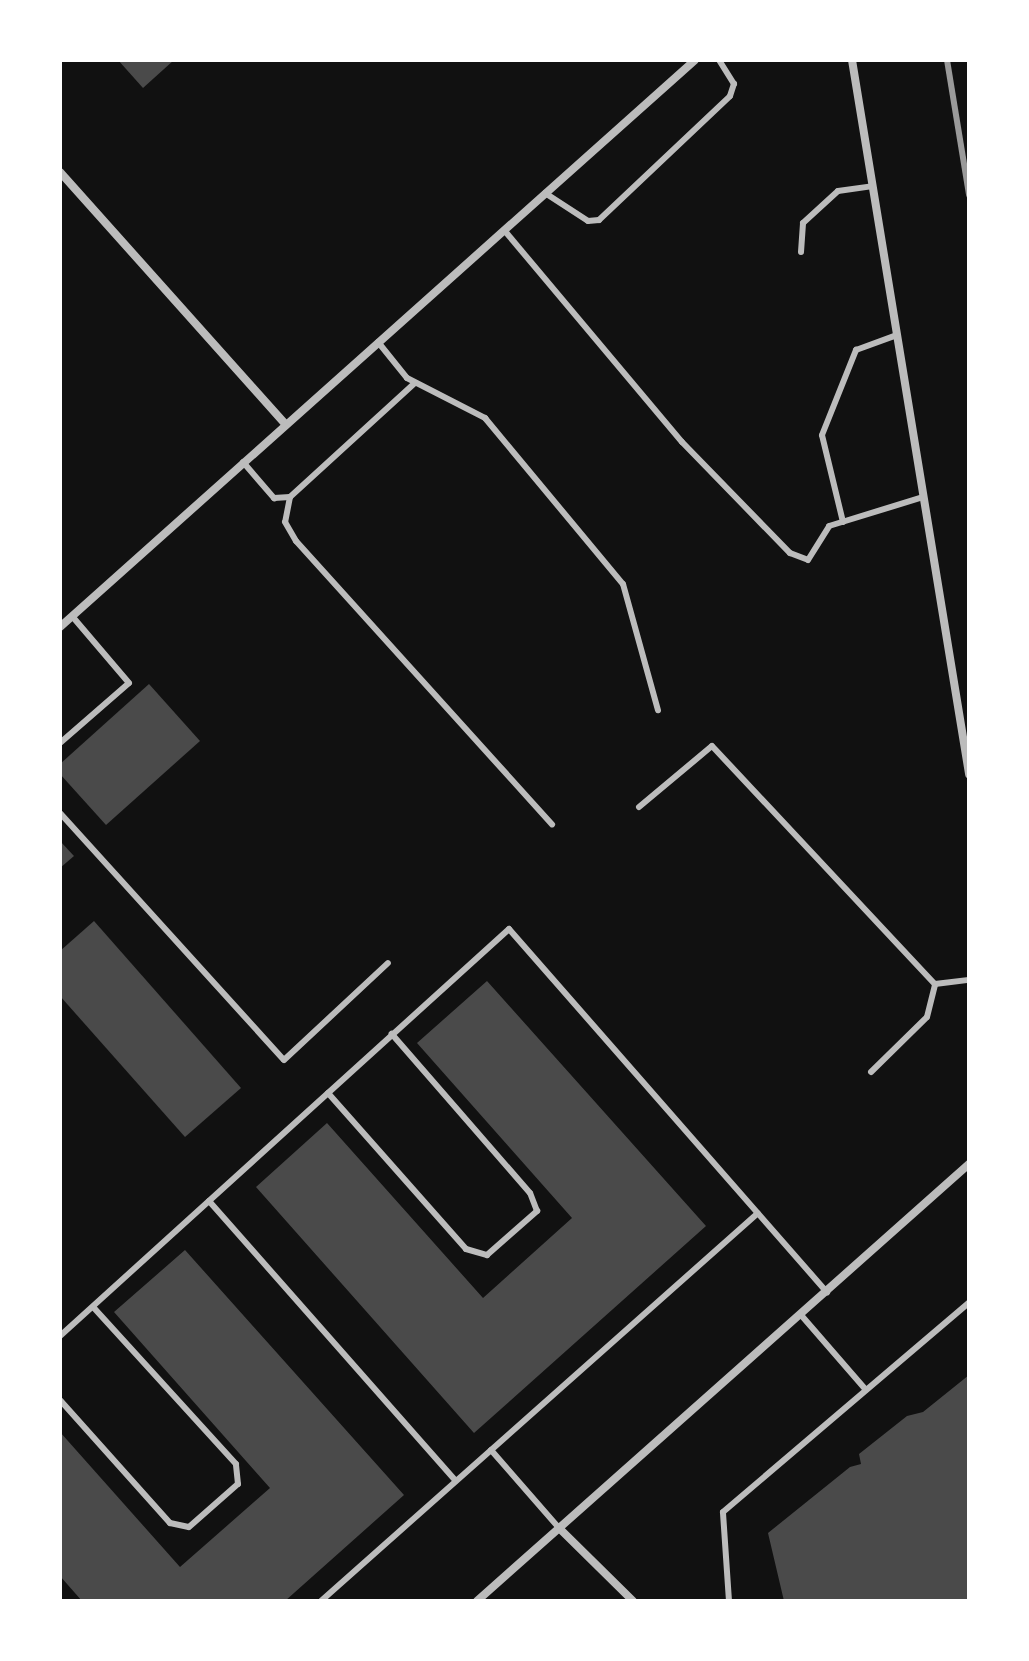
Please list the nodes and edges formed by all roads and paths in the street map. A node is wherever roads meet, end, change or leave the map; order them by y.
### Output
1 (695, 60) edge
2 (719, 60) edge
3 (852, 60) edge
4 (60, 172) edge
5 (873, 186) junction
6 (545, 193) junction
7 (504, 230) junction
8 (801, 252) dead end
9 (897, 335) junction
10 (378, 342) junction
11 (415, 383) junction
12 (285, 424) junction
13 (243, 462) junction
14 (290, 497) junction
15 (923, 497) junction
16 (843, 522) junction
17 (72, 616) junction
18 (60, 627) edge
19 (658, 710) dead end
20 (60, 743) edge
21 (969, 774) edge
22 (639, 807) dead end
23 (60, 813) edge
24 (552, 824) dead end
25 (388, 963) dead end
26 (969, 980) edge
27 (935, 984) junction
28 (392, 1034) junction
29 (871, 1072) dead end
30 (328, 1093) junction
31 (969, 1164) edge
32 (209, 1201) junction
33 (758, 1213) junction
34 (827, 1292) junction
35 (969, 1303) edge
36 (93, 1307) junction
37 (801, 1315) junction
38 (60, 1336) edge
39 (866, 1390) junction
40 (60, 1400) edge
41 (491, 1450) junction
42 (456, 1481) junction
43 (559, 1528) junction
44 (321, 1601) edge
45 (477, 1601) edge
46 (633, 1601) edge
47 (729, 1601) edge

1 - 6 street
2 - 6 lane
3 - 5 street
4 - 12 street
5 - 8 lane
5 - 9 street
6 - 7 street
7 - 10 street
7 - 16 lane
9 - 15 street
9 - 16 lane
10 - 11 lane
10 - 12 street
11 - 14 lane
11 - 19 lane
12 - 13 street
13 - 14 lane
13 - 17 street
14 - 24 lane
15 - 16 lane
15 - 21 street
17 - 18 street
17 - 20 lane
22 - 27 lane
23 - 25 lane
26 - 27 lane
27 - 29 lane
28 - 30 lane
28 - 30 lane
28 - 33 lane
30 - 32 lane
31 - 34 street
32 - 36 lane
32 - 42 lane
33 - 34 lane
33 - 41 lane
34 - 37 street
35 - 39 lane
36 - 38 lane
36 - 40 lane
37 - 39 lane
37 - 43 street
39 - 47 lane
41 - 42 lane
41 - 43 lane
42 - 44 lane
43 - 45 street
43 - 46 street

